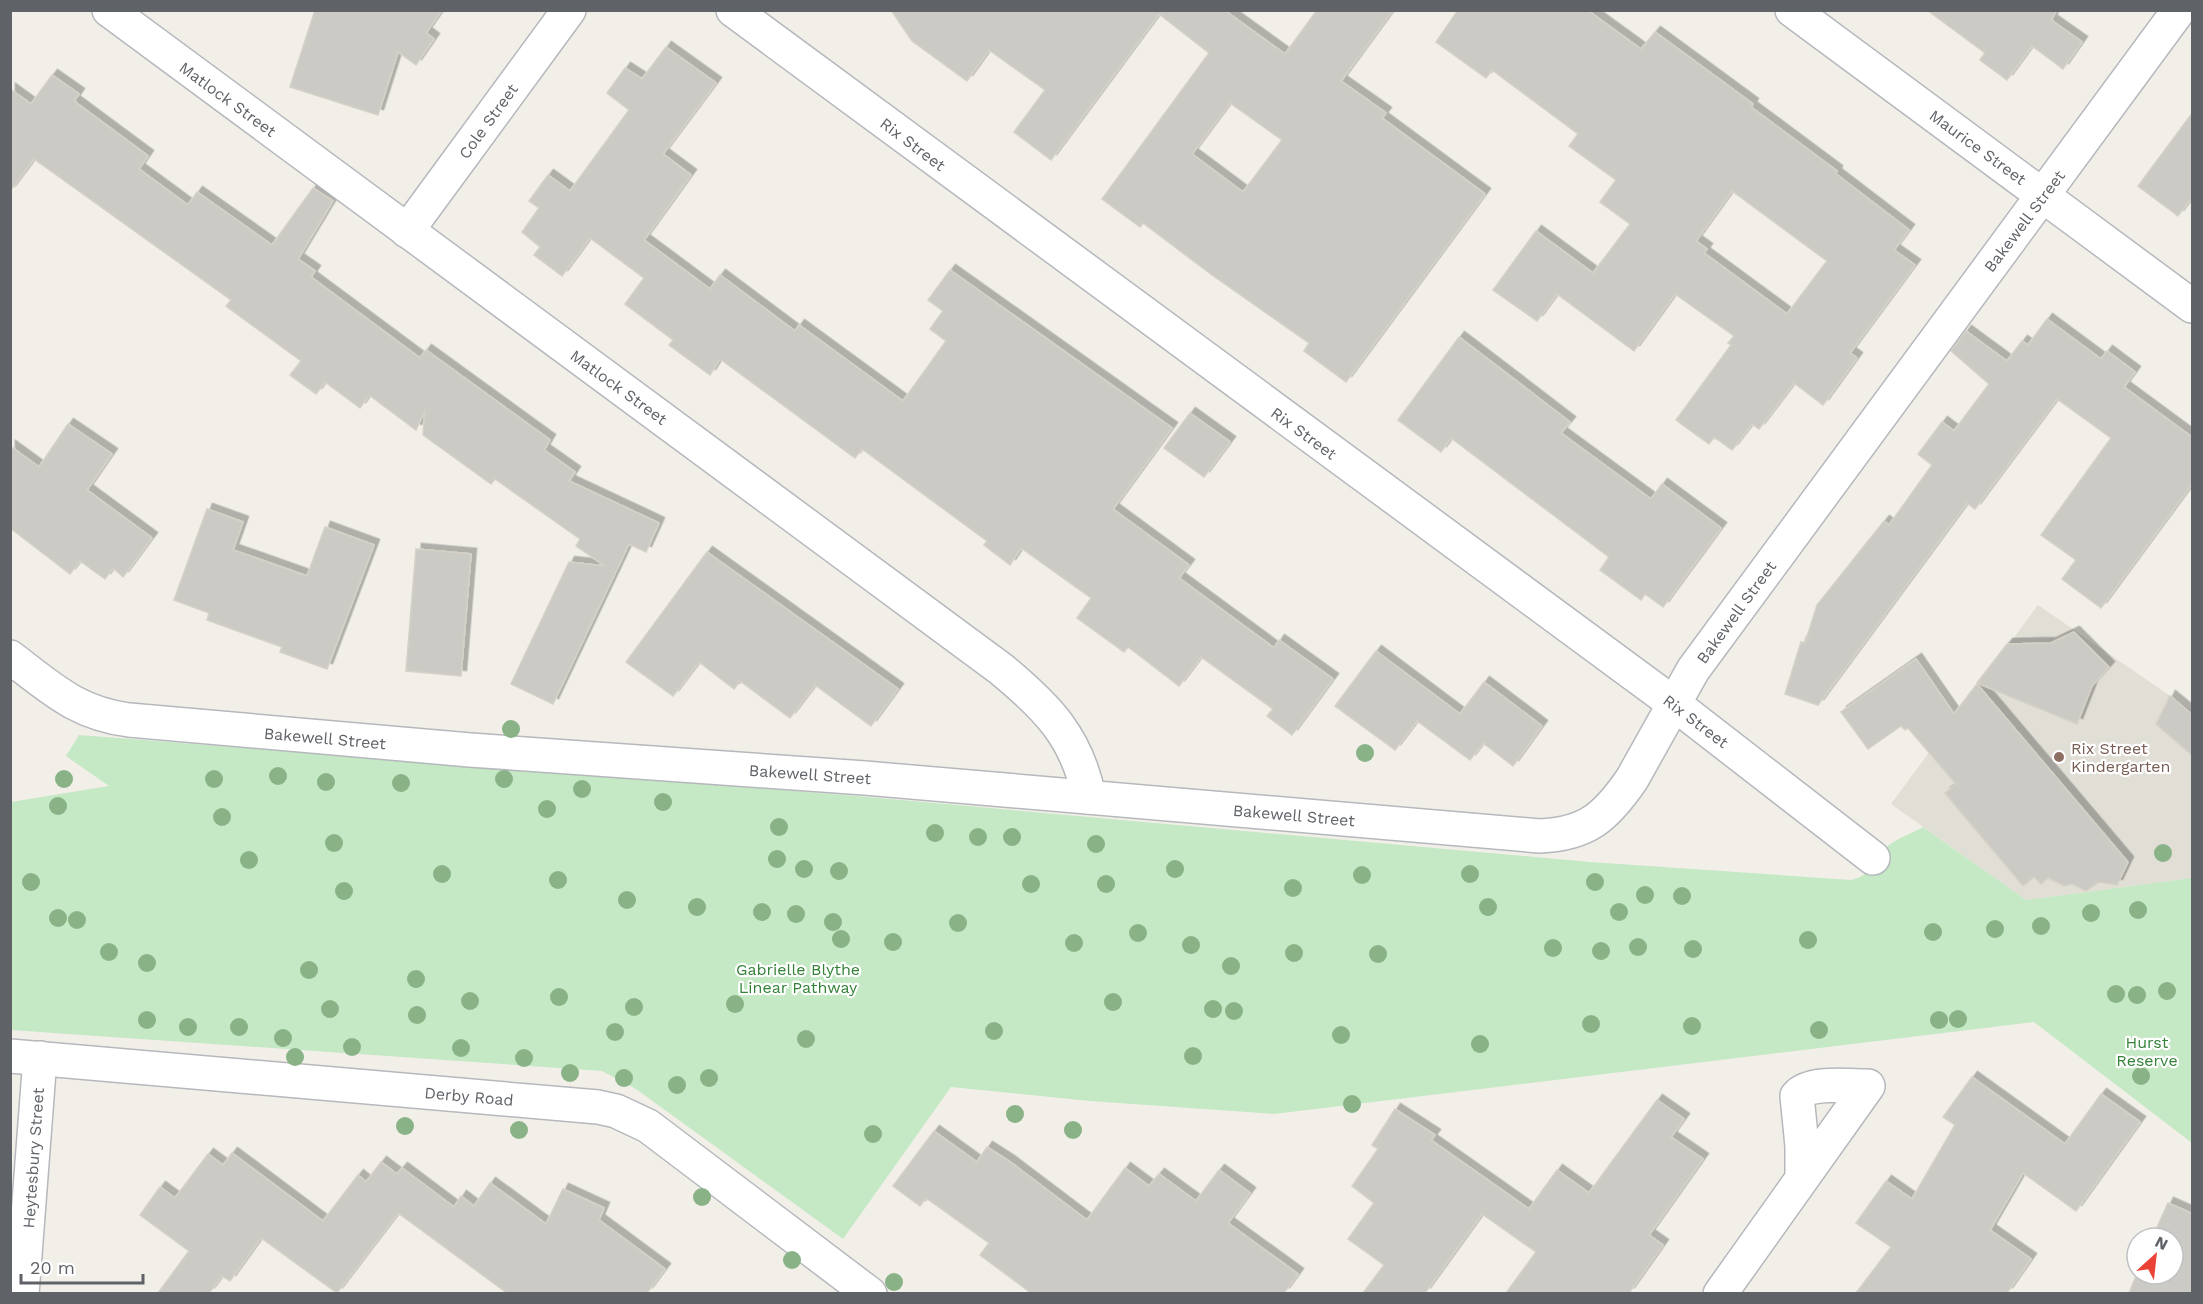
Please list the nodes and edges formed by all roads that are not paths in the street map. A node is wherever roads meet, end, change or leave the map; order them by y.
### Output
1 (109, 10) edge
2 (569, 10) edge
3 (733, 10) edge
4 (1792, 10) edge
5 (2179, 10) edge
6 (2044, 196) junction
7 (407, 231) junction
8 (2193, 306) edge
9 (10, 657) edge
10 (1673, 703) junction
11 (1089, 797) junction
12 (1873, 858) dead end
13 (25, 1057) edge
14 (1802, 1178) dead end
15 (22, 1293) edge
16 (870, 1293) edge
17 (1720, 1293) edge

1 - 7 street, Matlock Street
2 - 7 street, Cole Street
3 - 10 street, Rix Street
4 - 6 street, Maurice Street
5 - 6 street, Bakewell Street
6 - 8 street, Maurice Street
6 - 10 street, Bakewell Street
7 - 11 street, Matlock Street
9 - 11 street, Bakewell Street
10 - 11 street, Bakewell Street
10 - 12 street, Rix Street
13 - 15 street, Heytesbury Street
13 - 16 street, Derby Road
14 - 17 street

